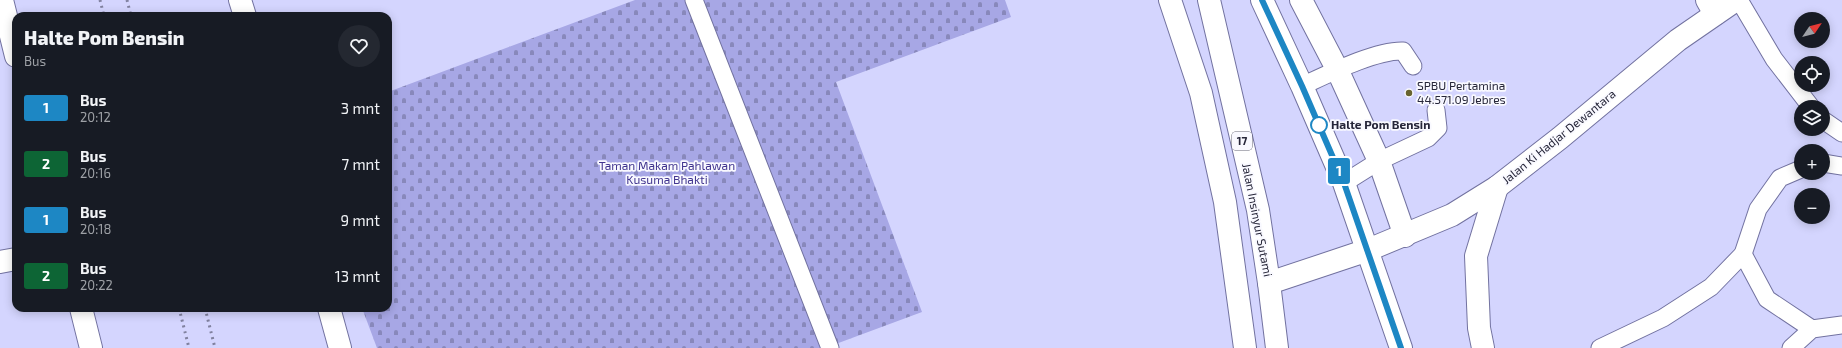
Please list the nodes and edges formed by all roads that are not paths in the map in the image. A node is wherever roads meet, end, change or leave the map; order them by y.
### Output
1 (2, 0) edge
2 (240, 0) edge
3 (694, 0) edge
4 (1170, 0) edge
5 (1209, 0) edge
6 (1262, 0) edge
7 (1301, 0) edge
8 (1736, 0) edge
9 (1739, 0) edge
10 (1711, 7) edge
11 (244, 12) edge
12 (12, 40) edge
13 (1413, 66) dead end
14 (1337, 69) junction
15 (1302, 86) junction
16 (1806, 100) edge
17 (1436, 110) dead end
18 (1830, 125) edge
19 (1842, 134) edge
20 (1379, 161) junction
21 (1830, 164) edge
22 (1842, 166) edge
23 (1794, 172) edge
24 (1344, 183) junction
25 (1497, 187) junction
26 (1405, 236) junction
27 (1368, 250) junction
28 (1743, 254) junction
29 (12, 260) edge
30 (0, 262) edge
31 (1269, 283) junction
32 (82, 312) edge
33 (330, 312) edge
34 (1842, 325) edge
35 (1812, 329) junction
36 (91, 348) edge
37 (340, 348) edge
38 (830, 348) edge
39 (1245, 348) edge
40 (1277, 348) edge
41 (1401, 348) edge
42 (1483, 348) edge
43 (1600, 348) edge
44 (1790, 348) edge

1 - 12 main road
2 - 11 main road
3 - 38 lane
4 - 39 main road
5 - 31 main road, Jalan Insinyur Sutami / 17
6 - 15 main road
7 - 14 main road
8 - 10 main road, Jalan Ki Hadjar Dewantara
9 - 16 lane
10 - 25 main road, Jalan Ki Hadjar Dewantara
13 - 14 lane
14 - 15 lane
14 - 20 main road
15 - 24 main road
17 - 20 lane
18 - 19 lane
20 - 24 lane
20 - 26 main road
21 - 22 lane
23 - 28 lane
24 - 27 main road
25 - 26 main road, Jalan Ki Hadjar Dewantara
25 - 42 main road
26 - 27 main road, Jalan Ki Hadjar Dewantara
27 - 31 main road, Jalan Ki Hadjar Dewantara
27 - 41 main road
28 - 35 lane
28 - 43 lane
29 - 30 main road
31 - 40 main road, Jalan Insinyur Sutami / 17
32 - 36 main road
33 - 37 main road
34 - 35 lane
35 - 44 lane

